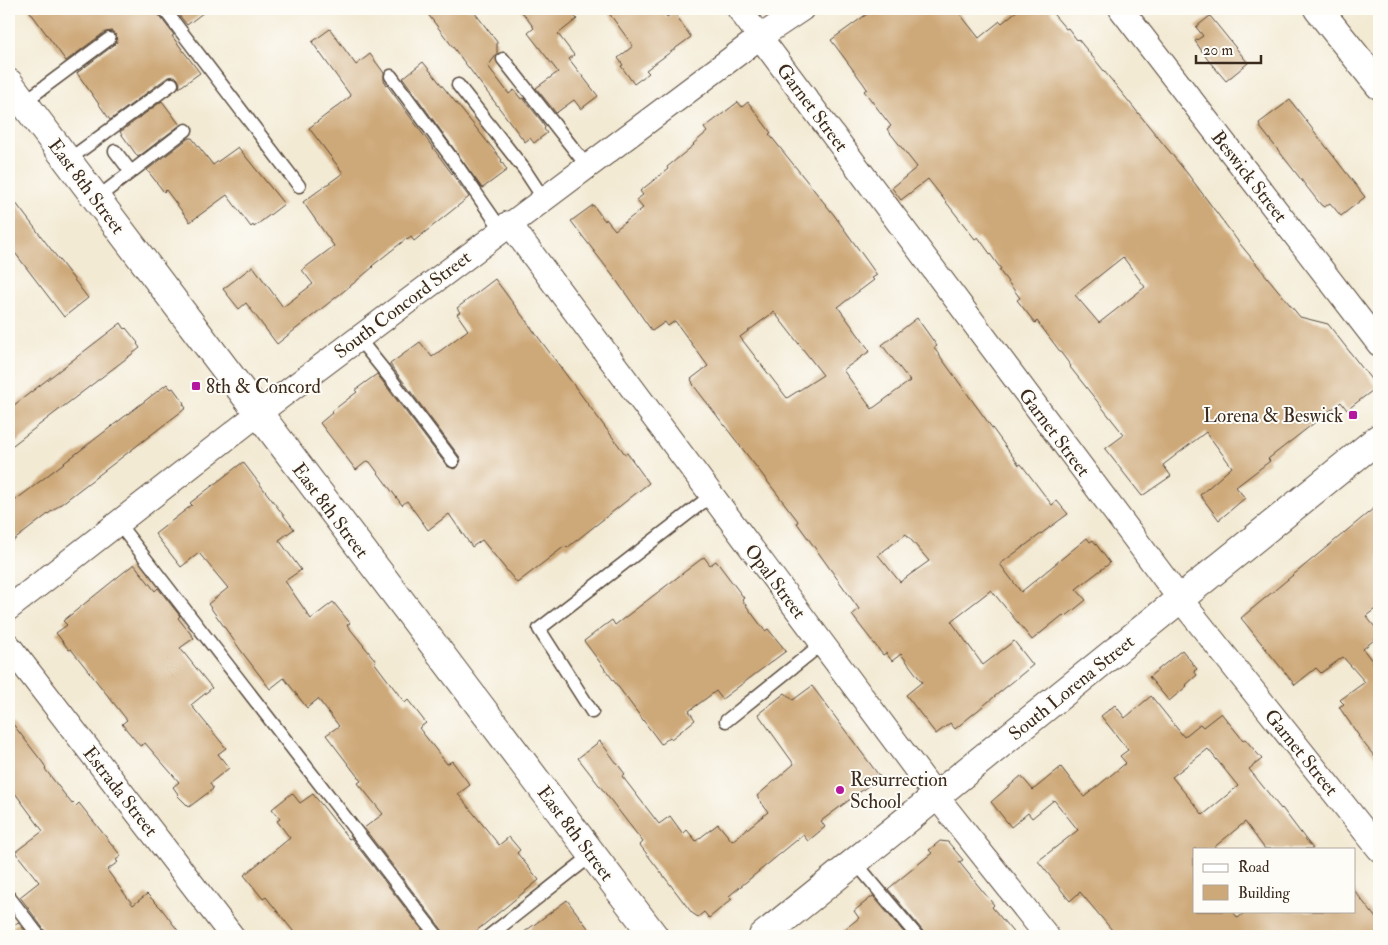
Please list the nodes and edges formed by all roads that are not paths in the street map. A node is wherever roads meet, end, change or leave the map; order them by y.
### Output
1 (164, 9) edge
2 (739, 9) edge
3 (802, 9) edge
4 (1121, 9) edge
5 (1320, 13) edge
6 (760, 36) junction
7 (108, 39) dead end
8 (503, 59) dead end
9 (391, 76) dead end
10 (172, 84) dead end
11 (458, 84) dead end
12 (1379, 85) edge
13 (16, 92) edge
14 (186, 130) dead end
15 (115, 152) dead end
16 (68, 160) junction
17 (587, 166) junction
18 (131, 172) junction
19 (300, 186) dead end
20 (97, 198) junction
21 (544, 198) junction
22 (505, 226) junction
23 (358, 338) junction
24 (1379, 344) edge
25 (258, 413) junction
26 (1379, 438) edge
27 (452, 462) dead end
28 (712, 495) junction
29 (118, 523) junction
30 (1180, 599) junction
31 (10, 604) edge
32 (822, 644) junction
33 (9, 646) edge
34 (592, 712) dead end
35 (726, 721) dead end
36 (936, 796) junction
37 (1379, 848) edge
38 (592, 855) junction
39 (855, 862) junction
40 (9, 897) edge
41 (39, 936) edge
42 (232, 936) edge
43 (436, 936) edge
44 (489, 936) edge
45 (654, 936) edge
46 (762, 936) edge
47 (917, 936) edge
48 (1047, 936) edge

1 - 19 lane
2 - 6 street, Garnet Street
3 - 6 street, South Concord Street
4 - 24 street, Beswick Street
5 - 12 main road
6 - 17 street, South Concord Street
6 - 30 street, Garnet Street
7 - 13 lane
8 - 17 lane
9 - 22 lane
10 - 16 lane
11 - 21 lane
13 - 16 main road, East 8th Street
14 - 18 lane
15 - 18 lane
16 - 20 main road, East 8th Street
17 - 21 street, South Concord Street
18 - 20 lane
20 - 25 main road, East 8th Street
21 - 22 street, South Concord Street
22 - 23 street, South Concord Street
22 - 28 street, Opal Street
23 - 25 street, South Concord Street
23 - 27 lane
25 - 29 street, South Concord Street
25 - 38 main road, East 8th Street
26 - 30 main road, South Lorena Street
28 - 32 street, Opal Street
28 - 34 lane
29 - 31 street, South Concord Street
29 - 43 lane
30 - 36 main road, South Lorena Street
30 - 37 street, Garnet Street
32 - 35 lane
32 - 36 street, Opal Street
33 - 42 street, Estrada Street
36 - 39 main road, South Lorena Street
36 - 48 street, Opal Street
38 - 44 lane
38 - 45 main road, East 8th Street
39 - 46 main road, South Lorena Street
39 - 47 lane
40 - 41 lane

